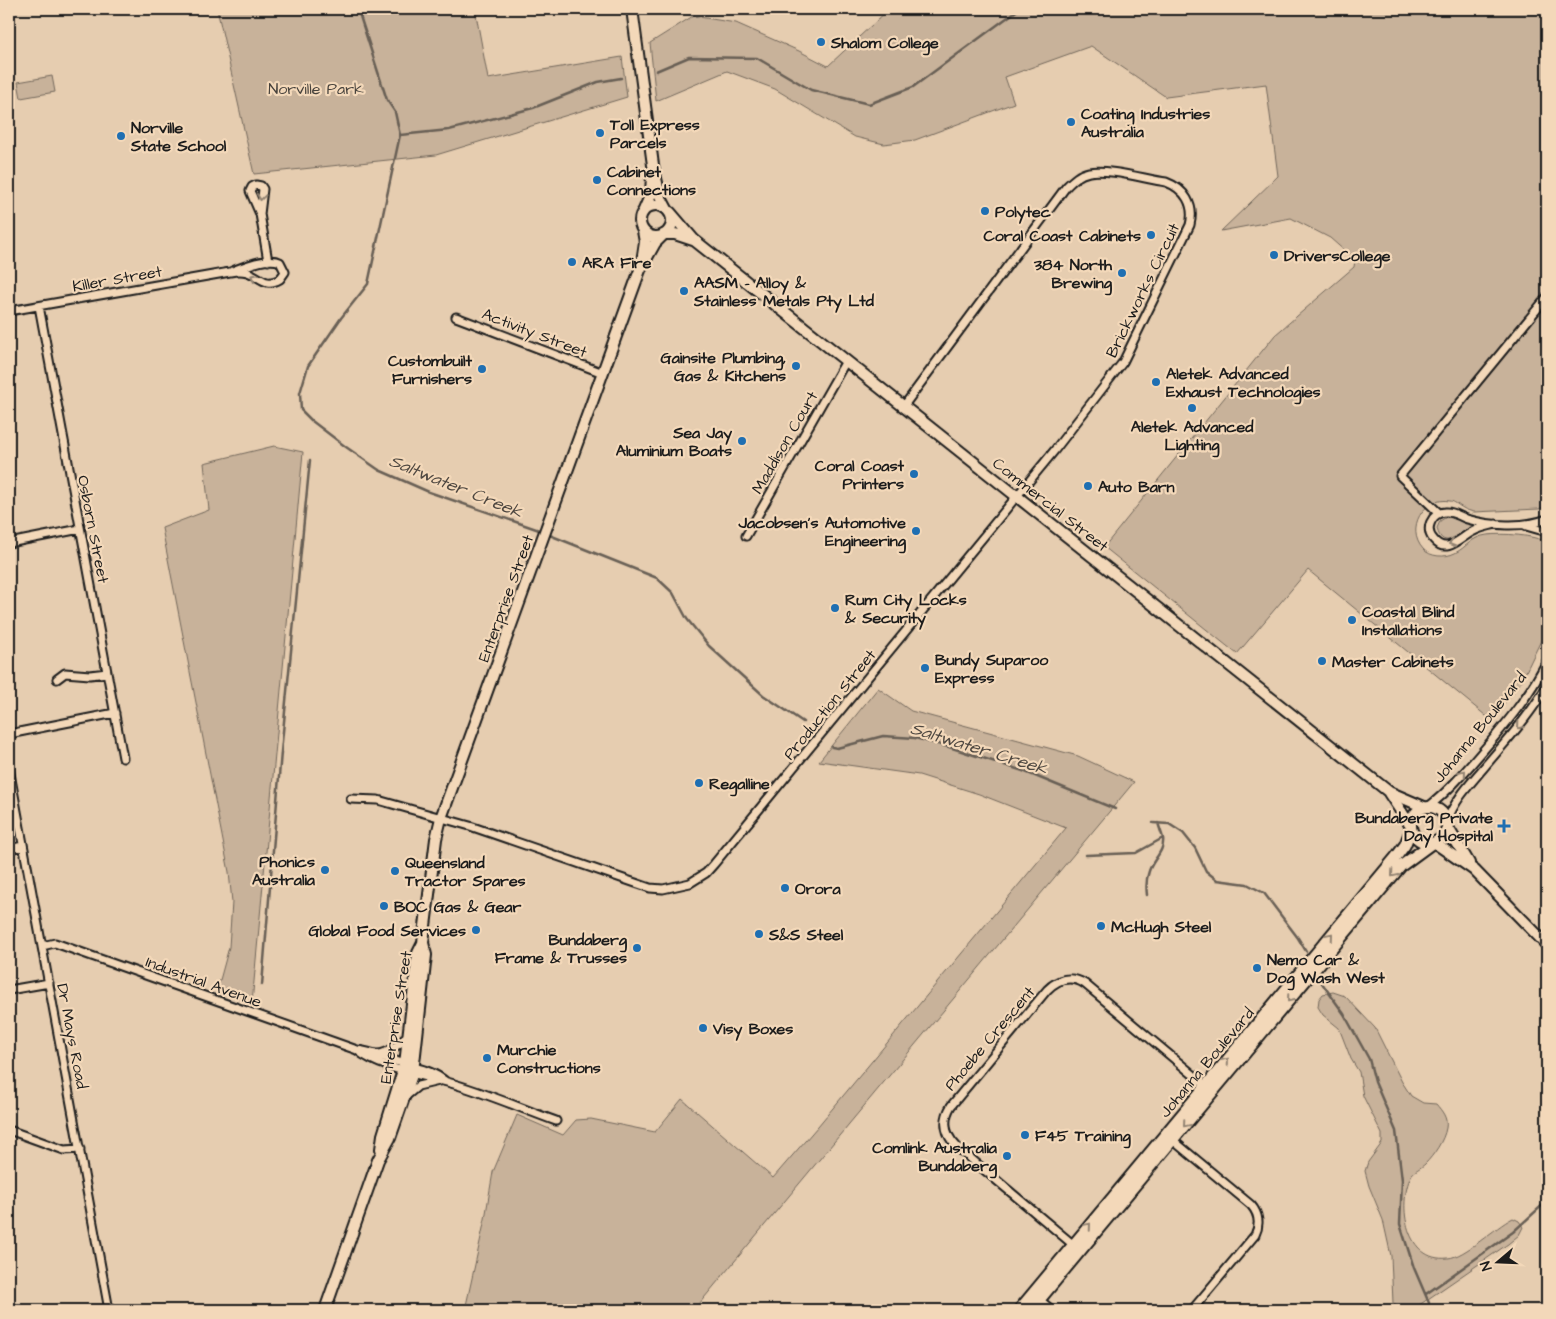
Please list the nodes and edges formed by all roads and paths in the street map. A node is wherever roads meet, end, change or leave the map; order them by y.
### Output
1 (632, 9) edge
2 (653, 165) junction
3 (644, 210) junction
4 (668, 211) junction
5 (260, 214) dead end
6 (644, 231) junction
7 (664, 235) junction
8 (694, 240) junction
9 (268, 261) junction
10 (640, 270) junction
11 (230, 272) junction
12 (1547, 297) edge
13 (39, 306) junction
14 (9, 311) edge
15 (456, 316) dead end
16 (846, 362) junction
17 (603, 373) junction
18 (903, 407) junction
19 (1017, 496) junction
20 (1439, 513) junction
21 (1547, 519) edge
22 (1496, 524) junction
23 (1522, 524) junction
24 (80, 529) junction
25 (1547, 532) edge
26 (746, 536) dead end
27 (9, 543) edge
28 (1547, 661) edge
29 (107, 673) junction
30 (57, 679) dead end
31 (1538, 679) junction
32 (1547, 685) edge
33 (115, 713) junction
34 (9, 734) edge
35 (123, 758) dead end
36 (9, 768) edge
37 (1389, 792) junction
38 (351, 799) dead end
39 (1426, 807) junction
40 (441, 818) junction
41 (1447, 824) junction
42 (1411, 827) junction
43 (1433, 843) junction
44 (23, 846) junction
45 (9, 849) edge
46 (1474, 870) junction
47 (423, 943) junction
48 (1547, 945) edge
49 (42, 946) junction
50 (49, 984) junction
51 (9, 990) edge
52 (408, 1034) junction
53 (357, 1050) junction
54 (376, 1054) junction
55 (384, 1064) junction
56 (409, 1068) junction
57 (442, 1081) junction
58 (1210, 1088) junction
59 (402, 1094) junction
60 (556, 1121) dead end
61 (9, 1130) edge
62 (1169, 1137) junction
63 (80, 1149) junction
64 (1077, 1247) junction
65 (1036, 1297) junction
66 (109, 1310) edge
67 (325, 1310) edge
68 (1019, 1310) edge
69 (1031, 1310) edge
70 (1052, 1310) edge
71 (1192, 1310) edge

1 - 2 street
2 - 3 street
2 - 4 street
3 - 4 street
3 - 6 street
4 - 7 street
4 - 8 street, Commercial Street
5 - 9 street
6 - 7 street
6 - 10 street, Enterprise Street
7 - 8 street, Commercial Street
7 - 10 street, Enterprise Street
8 - 16 street, Commercial Street
9 - 11 street
9 -> 11 street
10 - 17 street, Enterprise Street
11 - 13 street, Killer Street
12 - 20 street
13 - 14 street, Killer Street
13 - 24 street, Osborn Street
15 - 17 street, Activity Street
16 - 18 street, Commercial Street
16 - 26 street, Maddison Court
17 - 40 street, Enterprise Street
18 - 19 street, Commercial Street
18 - 19 street, Brickworks Circuit
19 - 37 street, Commercial Street
19 - 40 street, Production Street
20 - 22 street
22 -> 20 street
21 - 23 street
22 - 23 street
23 - 25 street
24 - 27 street
24 - 29 street, Osborn Street
28 - 31 street, Johanna Boulevard
29 - 30 street
29 - 33 street, Osborn Street
31 - 32 street
39 -> 31 street, Johanna Boulevard
32 -> 41 street, Johanna Boulevard
33 - 34 street
33 - 35 street, Osborn Street
36 - 44 street, Dr Mays Road
37 - 39 street, Commercial Street
37 - 42 street, Commercial Street
38 - 40 street, Production Street
39 - 41 street
39 - 42 street
40 - 47 street, Enterprise Street
41 - 43 street
41 - 46 street
42 - 43 street
58 -> 42 street, Johanna Boulevard
43 - 46 street
43 -> 58 street, Johanna Boulevard
44 - 45 street
44 - 49 street, Dr Mays Road
46 - 48 street
47 - 52 street, Enterprise Street
47 - 56 street, Enterprise Street
49 - 50 street, Dr Mays Road
49 - 53 street, Industrial Avenue
50 - 51 street
50 - 63 street, Dr Mays Road
52 - 54 street
52 - 56 street, Enterprise Street
53 - 54 street, Industrial Avenue
53 - 55 street, Industrial Avenue
54 - 56 street, Industrial Avenue
55 - 56 street, Industrial Avenue
55 - 59 street
56 - 57 street, Industrial Avenue
56 - 59 street, Enterprise Street
57 - 59 street
57 - 60 street, Industrial Avenue
58 - 62 street, Johanna Boulevard
58 - 64 street, Phoebe Crescent
59 - 67 street, Enterprise Street
61 - 63 street
62 - 64 street, Johanna Boulevard
62 - 71 street
63 - 66 street, Dr Mays Road
64 - 65 street, Johanna Boulevard
65 - 68 street, Johanna Boulevard
65 - 69 street, Johanna Boulevard
65 - 70 street

